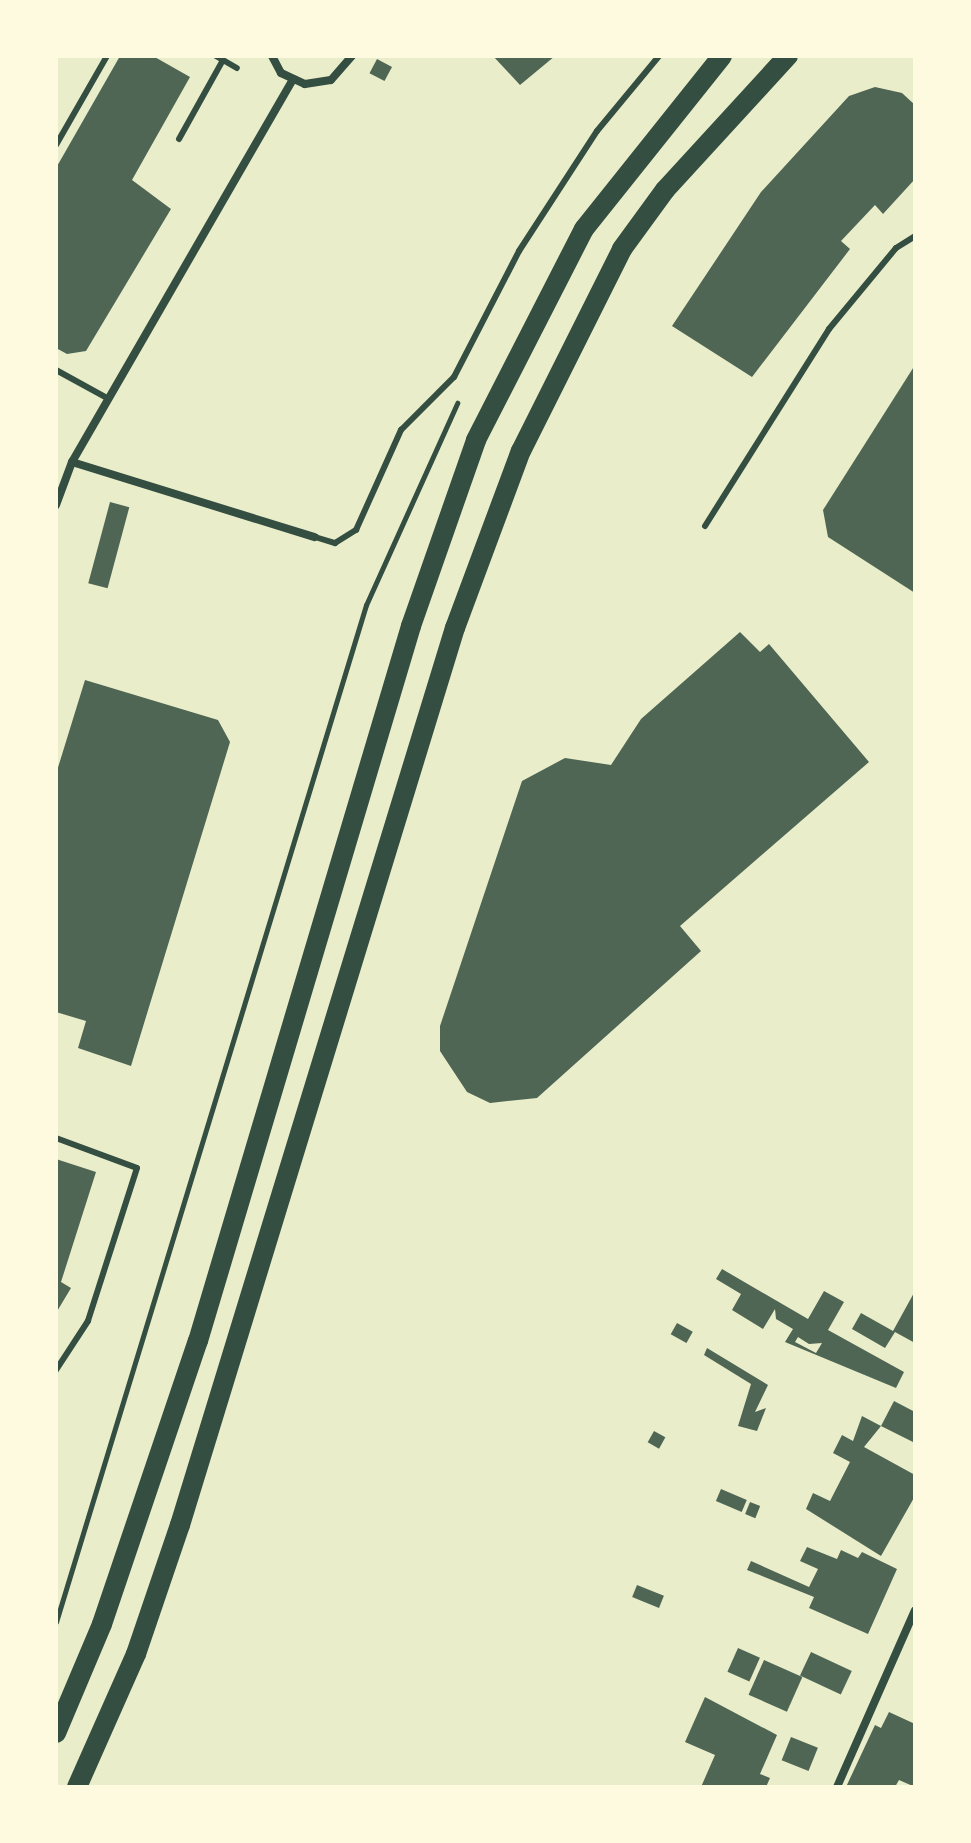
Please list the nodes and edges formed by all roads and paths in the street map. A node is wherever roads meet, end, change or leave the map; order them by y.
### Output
1 (107, 56) edge
2 (272, 56) edge
3 (352, 56) edge
4 (659, 56) edge
5 (722, 56) edge
6 (788, 56) edge
7 (219, 58) edge
8 (237, 68) dead end
9 (292, 81) junction
10 (179, 139) dead end
11 (56, 145) edge
12 (915, 236) edge
13 (56, 370) edge
14 (460, 398) dead end
15 (109, 399) junction
16 (72, 462) junction
17 (56, 505) edge
18 (705, 526) dead end
19 (315, 537) joint
20 (56, 1138) edge
21 (56, 1370) edge
22 (915, 1610) edge
23 (56, 1622) edge
24 (56, 1733) edge
25 (77, 1787) edge
26 (837, 1787) edge

1 - 11 lane
2 - 9 street
3 - 9 street
4 - 19 lane
5 - 24 main road
6 - 25 main road
7 - 8 lane
7 - 10 lane
9 - 15 street
12 - 18 lane
13 - 15 lane
14 - 23 path
15 - 16 street
16 - 17 street
16 - 19 street
20 - 21 lane
22 - 26 street

